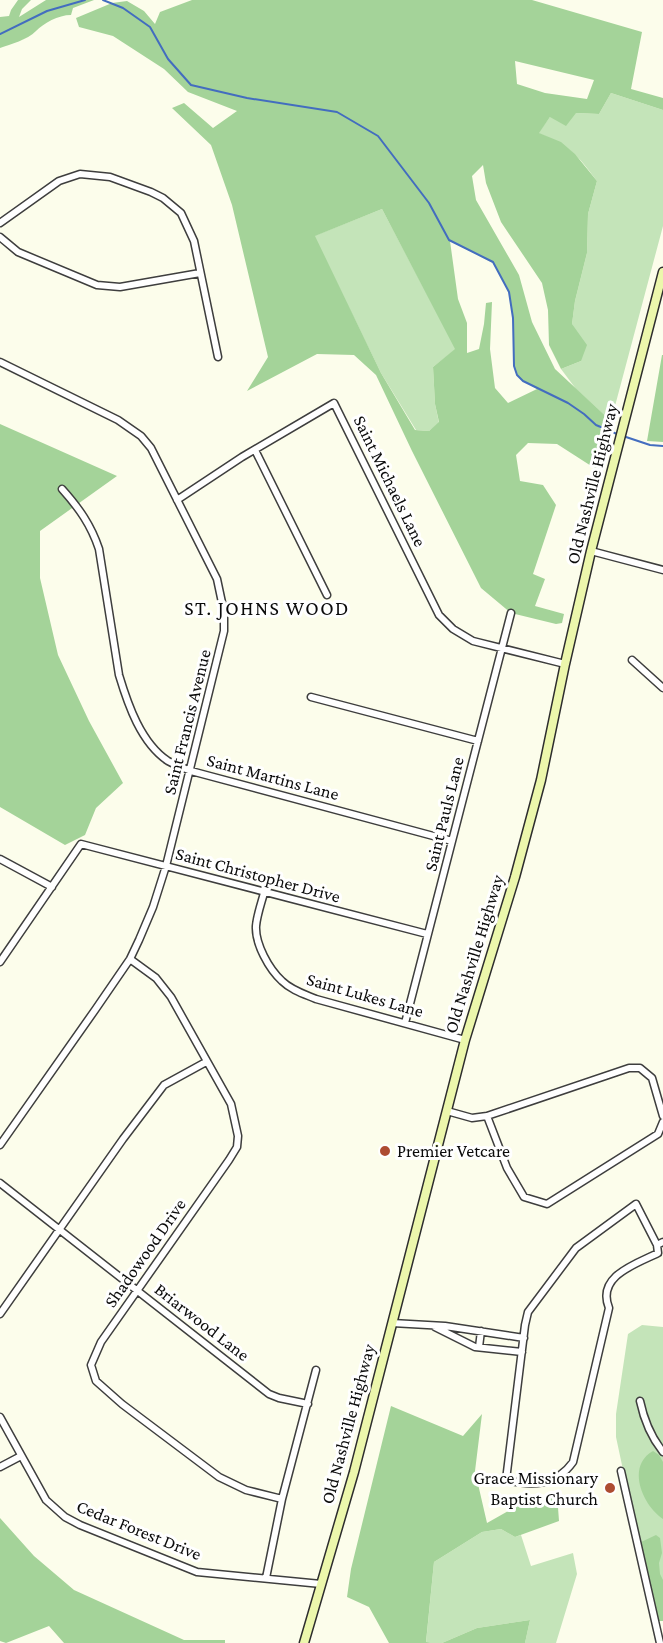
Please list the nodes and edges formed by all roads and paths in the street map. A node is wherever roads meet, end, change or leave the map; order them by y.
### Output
1 (0, 223) edge
2 (0, 237) edge
3 (663, 272) edge
4 (200, 273) junction
5 (218, 357) dead end
6 (0, 362) edge
7 (255, 450) junction
8 (62, 489) dead end
9 (177, 500) junction
10 (591, 551) junction
11 (663, 570) edge
12 (327, 595) dead end
13 (512, 614) dead end
14 (502, 648) junction
15 (632, 660) dead end
16 (565, 664) junction
17 (663, 688) edge
18 (311, 697) dead end
19 (478, 741) junction
20 (190, 771) junction
21 (452, 841) junction
22 (0, 859) edge
23 (166, 866) junction
24 (52, 887) junction
25 (264, 893) junction
26 (427, 934) junction
27 (130, 959) junction
28 (0, 962) edge
29 (405, 1023) junction
30 (465, 1040) junction
31 (206, 1062) junction
32 (447, 1111) junction
33 (487, 1116) junction
34 (663, 1116) edge
35 (663, 1122) edge
36 (0, 1146) edge
37 (0, 1183) edge
38 (61, 1229) junction
39 (660, 1244) edge
40 (661, 1253) edge
41 (137, 1291) junction
42 (0, 1314) edge
43 (392, 1323) junction
44 (435, 1326) junction
45 (481, 1331) junction
46 (524, 1338) junction
47 (479, 1347) junction
48 (522, 1352) junction
49 (316, 1370) dead end
50 (640, 1401) dead end
51 (308, 1404) junction
52 (0, 1417) edge
53 (663, 1452) edge
54 (21, 1456) junction
55 (0, 1467) edge
56 (621, 1471) dead end
57 (282, 1499) junction
58 (266, 1578) junction
59 (321, 1584) junction
60 (304, 1643) edge
61 (660, 1643) edge

1 - 4 street
2 - 4 street
3 - 10 main road, Old Nashville Highway
4 - 5 street
6 - 9 street, Saint Francis Avenue
7 - 9 street, Saint Michaels Lane
7 - 12 street
7 - 14 street, Saint Michaels Lane
8 - 20 street, Saint Martins Lane
9 - 20 street, Saint Francis Avenue
10 - 11 street
10 - 16 main road, Old Nashville Highway
13 - 14 street, Saint Pauls Lane
14 - 16 street, Saint Michaels Lane
14 - 19 street, Saint Pauls Lane
15 - 17 street
16 - 30 main road, Old Nashville Highway
18 - 19 street
19 - 21 street, Saint Pauls Lane
20 - 21 street, Saint Martins Lane
20 - 23 street, Saint Francis Avenue
21 - 26 street, Saint Pauls Lane
22 - 24 street
23 - 24 street, Saint Christopher Drive
23 - 25 street, Saint Christopher Drive
23 - 27 street, Saint Francis Avenue
24 - 28 street
25 - 26 street, Saint Christopher Drive
25 - 29 street, Saint Lukes Lane
26 - 29 street, Saint Pauls Lane
27 - 31 street, Shadowood Drive
27 - 36 street, Saint Francis Avenue
29 - 30 street, Saint Lukes Lane
30 - 32 main road, Old Nashville Highway
31 - 38 street
31 - 41 street, Shadowood Drive
32 - 33 street
32 - 43 main road, Old Nashville Highway
33 - 34 street
33 - 35 street
37 - 38 street, Briarwood Lane
38 - 41 street, Briarwood Lane
38 - 42 street
39 - 40 street
39 - 46 street
40 - 48 street
41 - 51 street, Briarwood Lane
41 - 57 street, Shadowood Drive
43 - 44 street
43 - 59 main road, Old Nashville Highway
44 - 45 street
44 - 47 street
45 - 46 street
45 - 47 street
46 - 48 street
47 - 48 street
49 - 51 street
50 - 53 street
51 - 57 street
52 - 54 street, Cedar Forest Drive
54 - 55 street
54 - 58 street, Cedar Forest Drive
56 - 61 street
57 - 58 street
58 - 59 street, Cedar Forest Drive
59 - 60 main road, Old Nashville Highway

